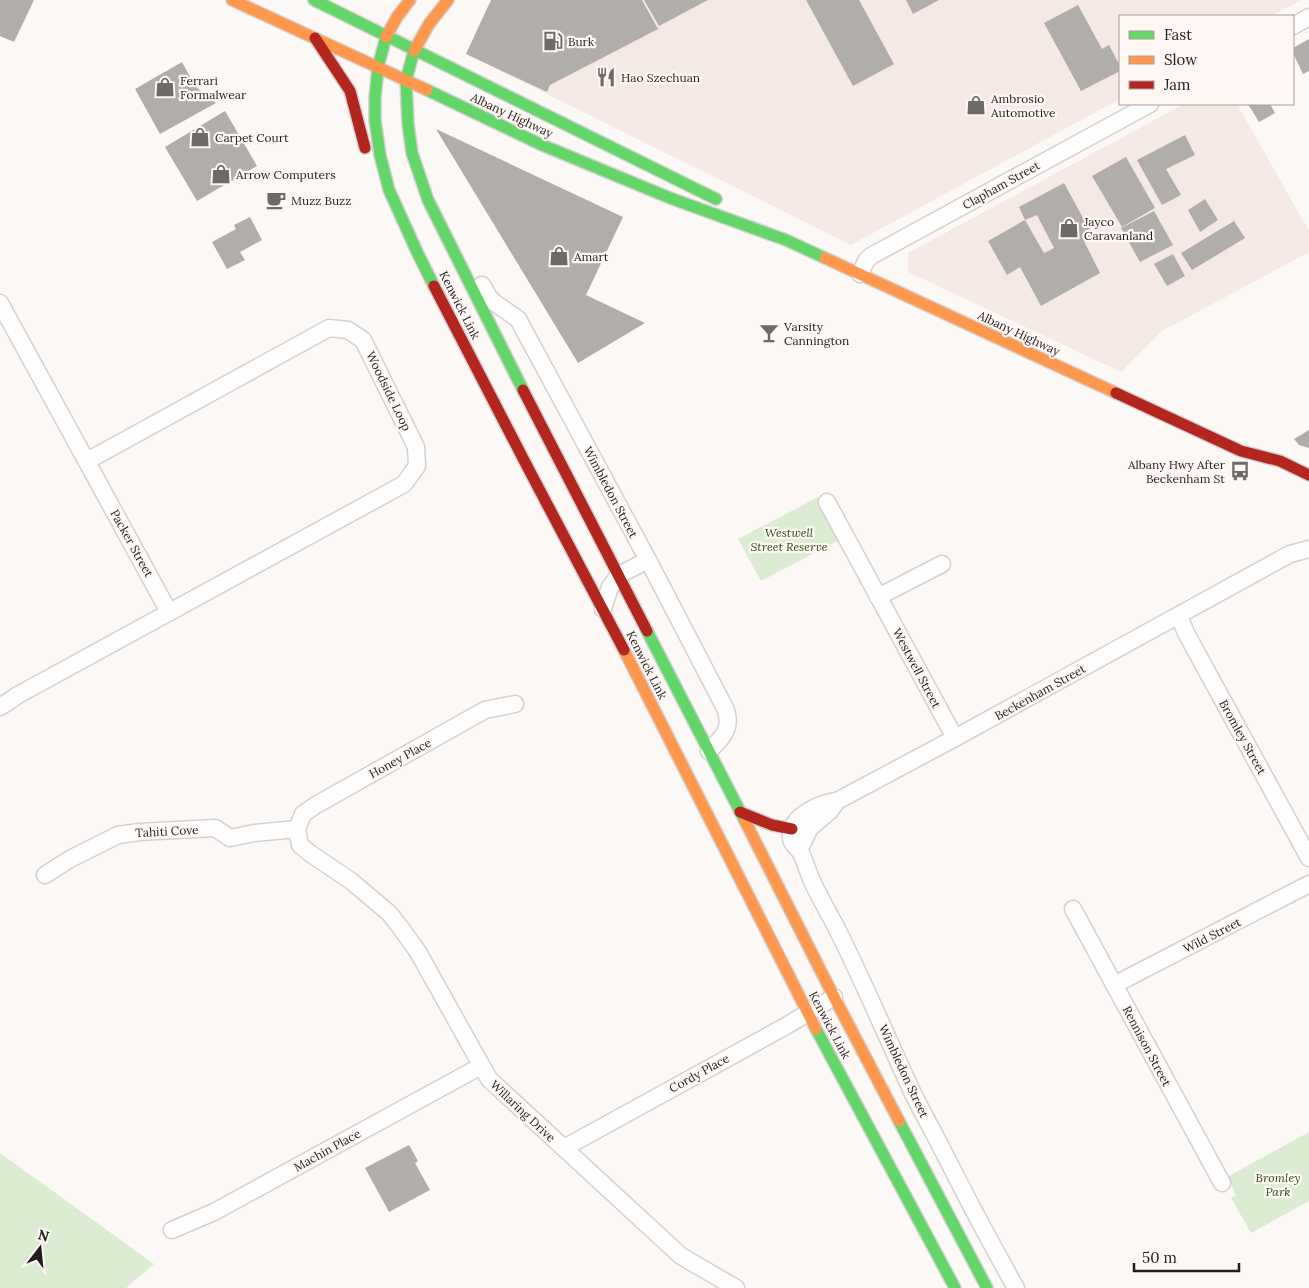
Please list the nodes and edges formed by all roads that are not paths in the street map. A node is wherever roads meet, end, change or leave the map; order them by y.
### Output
1 (232, 0) edge
2 (314, 0) edge
3 (410, 0) edge
4 (448, 0) edge
5 (1309, 17) edge
6 (1294, 25) edge
7 (314, 37) junction
8 (386, 37) junction
9 (414, 50) junction
10 (378, 67) junction
11 (406, 80) junction
12 (1148, 105) edge
13 (389, 190) junction
14 (729, 205) dead end
15 (746, 214) dead end
16 (786, 240) junction
17 (452, 249) junction
18 (860, 274) junction
19 (0, 304) edge
20 (1241, 451) junction
21 (87, 461) junction
22 (1266, 470) dead end
23 (1309, 475) edge
24 (826, 502) dead end
25 (1309, 538) edge
26 (1309, 549) edge
27 (1290, 554) junction
28 (648, 560) junction
29 (942, 564) dead end
30 (619, 575) junction
31 (878, 597) junction
32 (603, 609) junction
33 (170, 612) junction
34 (1180, 616) junction
35 (515, 704) dead end
36 (0, 707) edge
37 (955, 738) junction
38 (709, 751) junction
39 (837, 801) junction
40 (740, 812) junction
41 (297, 829) junction
42 (792, 829) junction
43 (799, 850) junction
44 (1309, 858) edge
45 (45, 875) dead end
46 (1309, 884) edge
47 (1073, 909) dead end
48 (1114, 985) junction
49 (834, 997) junction
50 (808, 1013) junction
51 (481, 1066) junction
52 (564, 1148) junction
53 (1222, 1183) dead end
54 (172, 1230) dead end
55 (736, 1288) edge
56 (956, 1288) edge
57 (987, 1288) edge
58 (1016, 1288) edge

1 - 7 main road, Albany Highway
2 - 8 main road, Albany Highway
3 - 8 main road, Kenwick Link
4 - 9 main road, Kenwick Link
5 - 6 street
7 - 10 main road, Albany Highway
7 - 13 main road
8 - 9 main road, Albany Highway
8 - 10 main road, Kenwick Link
9 - 11 main road, Kenwick Link
9 - 14 main road, Albany Highway
10 - 11 main road, Albany Highway
10 - 13 main road, Kenwick Link
11 - 16 main road, Albany Highway
11 - 17 main road, Kenwick Link
12 - 18 street, Clapham Street
13 - 32 main road, Kenwick Link
15 - 16 main road, Albany Highway
16 - 18 main road, Albany Highway
17 - 28 street, Wimbledon Street
17 - 30 main road, Kenwick Link
18 - 20 main road, Albany Highway
19 - 21 street, Packer Street
20 - 22 main road, Albany Highway
20 - 23 main road, Albany Highway
21 - 33 street, Packer Street
21 - 33 street, Woodside Loop
24 - 31 street, Westwell Street
25 - 27 street, Beckenham Street
26 - 27 street, Beckenham Street
27 - 34 street, Beckenham Street
28 - 30 street
28 - 38 street, Wimbledon Street
29 - 31 street
30 - 32 street
30 - 38 main road, Kenwick Link
31 - 37 street, Westwell Street
32 - 50 main road, Kenwick Link
33 - 36 street
34 - 37 street, Beckenham Street
34 - 44 street, Bromley Street
35 - 41 street, Honey Place
37 - 39 street, Beckenham Street
38 - 40 main road, Kenwick Link
39 - 42 street, Beckenham Street
39 - 43 street
40 - 42 main road
40 - 49 main road, Kenwick Link
41 - 45 street, Tahiti Cove
41 - 51 street, Willaring Drive
42 - 43 street, Wimbledon Street
43 - 58 street, Wimbledon Street
46 - 48 street, Wild Street
47 - 48 street, Rennison Street
48 - 53 street, Rennison Street
49 - 50 street, Cordy Place
49 - 57 main road, Kenwick Link
50 - 52 street, Cordy Place
50 - 56 main road, Kenwick Link
51 - 52 street, Willaring Drive
51 - 54 street, Machin Place
52 - 55 street, Willaring Drive

